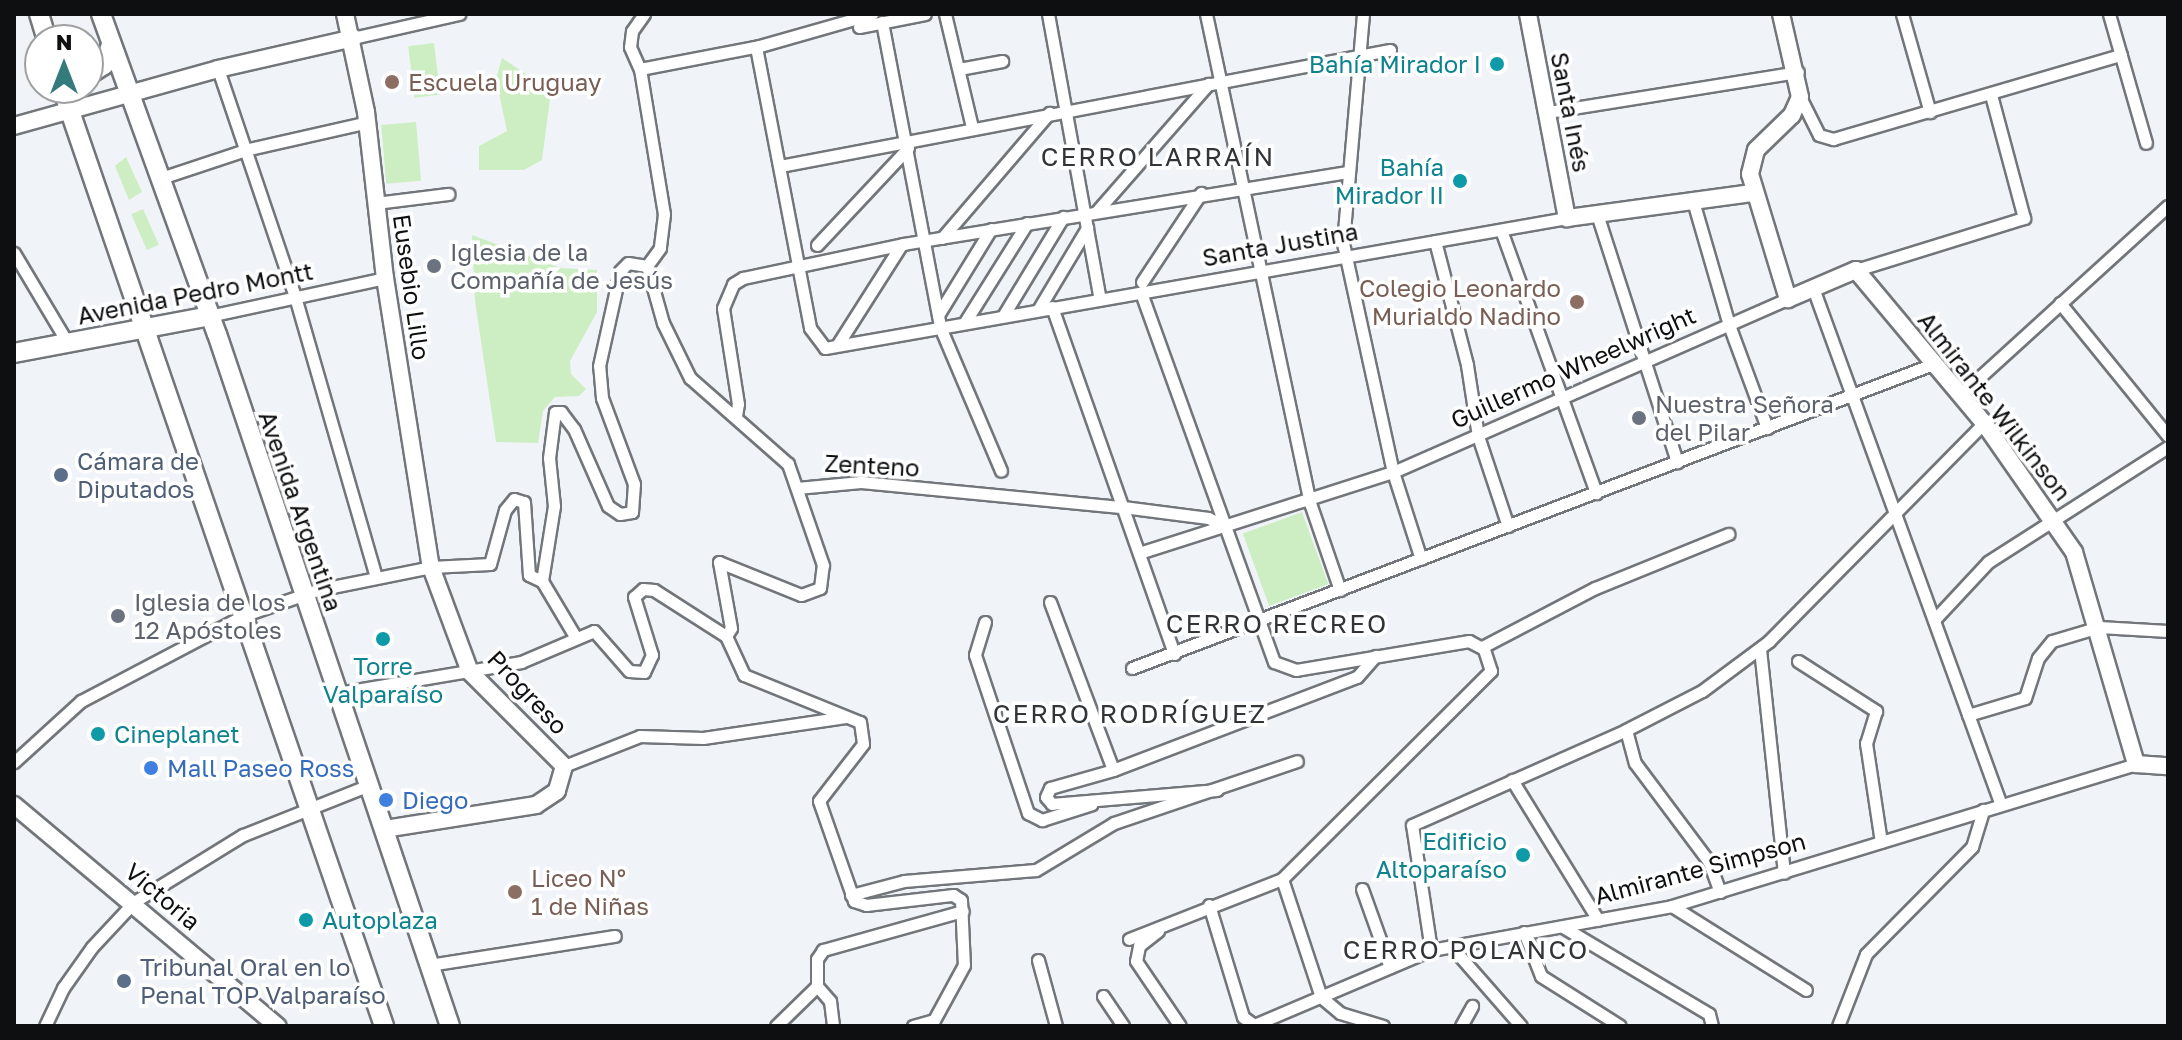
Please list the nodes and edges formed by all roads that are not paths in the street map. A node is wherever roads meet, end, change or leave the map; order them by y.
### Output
1 (101, 14) edge
2 (345, 14) edge
3 (459, 14) edge
4 (644, 14) edge
5 (872, 14) edge
6 (925, 14) edge
7 (945, 14) edge
8 (1048, 14) edge
9 (1206, 14) edge
10 (1363, 14) edge
11 (1530, 14) edge
12 (1781, 14) edge
13 (1902, 14) edge
14 (2109, 14) edge
15 (882, 22) junction
16 (353, 38) junction
17 (111, 45) junction
18 (756, 47) junction
19 (1390, 50) dead end
20 (2121, 55) junction
21 (1361, 56) junction
22 (1002, 61) dead end
23 (104, 65) edge
24 (218, 69) junction
25 (640, 69) junction
26 (959, 69) junction
27 (1798, 72) junction
28 (1215, 82) junction
29 (129, 94) junction
30 (1991, 95) junction
31 (1800, 97) junction
32 (67, 104) edge
33 (1066, 110) junction
34 (70, 112) junction
35 (1548, 112) junction
36 (1930, 112) junction
37 (1049, 113) junction
38 (368, 122) junction
39 (14, 126) edge
40 (972, 127) junction
41 (2146, 143) dead end
42 (908, 146) junction
43 (245, 150) junction
44 (780, 166) junction
45 (1348, 172) junction
46 (161, 178) junction
47 (1241, 187) junction
48 (1201, 193) junction
49 (1753, 193) junction
50 (448, 194) dead end
51 (1693, 201) junction
52 (375, 203) junction
53 (2168, 206) edge
54 (1091, 212) junction
55 (1597, 214) junction
56 (1063, 217) junction
57 (1567, 218) junction
58 (1027, 223) junction
59 (1087, 228) junction
60 (991, 229) junction
61 (1501, 230) junction
62 (942, 238) junction
63 (922, 241) junction
64 (1435, 241) junction
65 (817, 245) dead end
66 (901, 245) junction
67 (14, 253) edge
68 (1346, 256) junction
69 (647, 266) junction
70 (796, 266) junction
71 (1856, 270) junction
72 (1259, 273) junction
73 (385, 278) junction
74 (1141, 287) junction
75 (1813, 288) junction
76 (1100, 299) junction
77 (1788, 299) junction
78 (296, 300) junction
79 (2060, 303) junction
80 (1052, 307) junction
81 (1038, 310) junction
82 (209, 316) junction
83 (1003, 316) junction
84 (939, 321) junction
85 (965, 322) junction
86 (1729, 325) junction
87 (147, 327) junction
88 (67, 342) junction
89 (838, 344) junction
90 (14, 353) edge
91 (1646, 361) junction
92 (1933, 364) junction
93 (1852, 395) junction
94 (1960, 395) junction
95 (1559, 400) junction
96 (736, 416) junction
97 (1984, 423) junction
98 (1767, 428) junction
99 (1478, 436) junction
100 (2168, 436) edge
101 (2168, 447) edge
102 (1677, 462) junction
103 (1001, 471) dead end
104 (1393, 472) junction
105 (797, 488) junction
106 (1596, 493) junction
107 (1310, 503) junction
108 (1123, 507) junction
109 (1895, 516) junction
110 (2054, 519) junction
111 (1226, 526) junction
112 (1508, 526) junction
113 (1728, 534) dead end
114 (1139, 553) junction
115 (1421, 559) junction
116 (431, 567) junction
117 (376, 578) junction
118 (542, 581) junction
119 (1340, 590) junction
120 (304, 594) junction
121 (1050, 602) dead end
122 (245, 615) junction
123 (1934, 620) junction
124 (1256, 621) junction
125 (985, 622) dead end
126 (2099, 627) junction
127 (2168, 631) edge
128 (726, 636) junction
129 (576, 638) junction
130 (1482, 647) junction
131 (1760, 649) junction
132 (1174, 654) junction
133 (1375, 656) junction
134 (1798, 661) dead end
135 (1132, 668) dead end
136 (470, 672) junction
137 (338, 693) junction
138 (1968, 715) junction
139 (850, 716) junction
140 (1626, 730) junction
141 (1297, 761) dead end
142 (14, 762) edge
143 (2136, 764) junction
144 (564, 766) junction
145 (2168, 766) edge
146 (1113, 770) junction
147 (1512, 780) junction
148 (369, 785) junction
149 (1217, 790) junction
150 (1119, 794) junction
151 (14, 805) edge
152 (309, 805) junction
153 (2001, 805) junction
154 (1983, 810) junction
155 (384, 829) junction
156 (1881, 842) junction
157 (1784, 873) junction
158 (951, 877) junction
159 (877, 879) dead end
160 (1282, 879) junction
161 (1362, 889) dead end
162 (1720, 892) junction
163 (851, 895) junction
164 (134, 902) junction
165 (1209, 905) junction
166 (1672, 906) junction
167 (963, 911) junction
168 (1174, 918) junction
169 (1598, 920) junction
170 (1563, 927) junction
171 (1524, 932) junction
172 (615, 936) dead end
173 (1129, 939) dead end
174 (1451, 946) junction
175 (1431, 950) junction
176 (1038, 960) dead end
177 (429, 965) junction
178 (1390, 967) junction
179 (817, 986) junction
180 (958, 990) dead end
181 (1806, 990) dead end
182 (1103, 996) dead end
183 (1321, 997) junction
184 (944, 999) junction
185 (1472, 1006) dead end
186 (1340, 1013) junction
187 (936, 1023) edge
188 (45, 1026) edge
189 (277, 1026) edge
190 (384, 1026) edge
191 (450, 1026) edge
192 (776, 1026) edge
193 (833, 1026) edge
194 (913, 1026) edge
195 (1056, 1026) edge
196 (1123, 1026) edge
197 (1180, 1026) edge
198 (1350, 1026) edge
199 (1383, 1026) edge
200 (1461, 1026) edge
201 (1521, 1026) edge
202 (1620, 1026) edge
203 (1712, 1026) edge
204 (1838, 1026) edge

1 - 17 main road, Avenida Argentina
2 - 16 street, Eusebio Lillo
3 - 16 street
4 - 25 street
5 - 18 street
6 - 15 street
7 - 26 street
8 - 33 street
9 - 28 street
10 - 21 street
11 - 35 street, Santa Inés
12 - 27 street
13 - 36 street
14 - 20 street
15 - 18 street
15 - 42 street
16 - 24 street
16 - 38 street, Eusebio Lillo
17 - 23 main road
17 - 29 main road, Avenida Argentina
18 - 25 street
18 - 44 street
19 - 21 street
20 - 30 street
20 - 41 street
21 - 28 street
21 - 45 street
22 - 26 street
24 - 29 street
24 - 43 street
25 - 69 street
26 - 40 street
27 - 31 street
27 - 35 street
28 - 33 street
28 - 47 street
28 - 54 street
29 - 34 street
29 - 46 main road, Avenida Argentina
30 - 36 street
30 - 71 street, Guillermo Wheelwright
31 - 36 street
31 - 49 street
32 - 34 main road
33 - 37 street
33 - 54 street
34 - 39 street
34 - 87 main road
35 - 57 street, Santa Inés
37 - 40 street
37 - 62 street
38 - 43 street
38 - 52 street, Eusebio Lillo
40 - 42 street
42 - 44 street
42 - 63 street
42 - 65 street
43 - 46 street
43 - 78 street
44 - 70 street
45 - 47 street
45 - 68 street
46 - 82 main road, Avenida Argentina
47 - 48 street
47 - 72 street
48 - 54 street
48 - 74 street
49 - 51 street, Santa Justina
49 - 77 street
50 - 52 street
51 - 55 street, Santa Justina
51 - 86 street
52 - 73 street, Eusebio Lillo
53 - 79 street
54 - 56 street
54 - 59 street
55 - 57 street, Santa Justina
55 - 91 street
56 - 58 street
56 - 83 street
57 - 61 street, Santa Justina
58 - 60 street
58 - 85 street
59 - 76 street
59 - 81 street
60 - 62 street
60 - 84 street
61 - 64 street, Santa Justina
61 - 95 street
62 - 63 street
63 - 66 street
63 - 84 street
64 - 68 street, Santa Justina
64 - 99 street
66 - 70 street
66 - 89 street
67 - 88 street
68 - 72 street, Santa Justina
68 - 104 street
69 - 96 street
69 - 118 street
70 - 89 street, Santa Justina
70 - 96 street
71 - 75 street, Guillermo Wheelwright
71 - 92 street, Almirante Wilkinson
72 - 74 street, Santa Justina
72 - 107 street
73 - 78 street, Avenida Pedro Montt
73 - 116 street, Eusebio Lillo
74 - 76 street, Santa Justina
74 - 111 street
75 - 77 street, Guillermo Wheelwright
75 - 93 street
76 - 80 street, Santa Justina
77 - 86 street, Guillermo Wheelwright
78 - 82 street, Avenida Pedro Montt
78 - 117 street
79 - 94 street
79 - 100 street
80 - 81 street, Santa Justina
80 - 108 street
81 - 83 street, Santa Justina
82 - 87 main road, Avenida Pedro Montt
82 - 120 main road, Avenida Argentina
83 - 85 street, Santa Justina
84 - 85 street, Santa Justina
84 - 89 street, Santa Justina
84 - 103 street
86 - 91 street, Guillermo Wheelwright
86 - 98 street
87 - 88 main road, Avenida Pedro Montt
87 - 122 main road
88 - 90 main road, Avenida Pedro Montt
91 - 95 street, Guillermo Wheelwright
91 - 102 street
92 - 93 street
92 - 94 street, Almirante Wilkinson
93 - 98 street
93 - 109 street
94 - 97 street, Almirante Wilkinson
95 - 99 street, Guillermo Wheelwright
95 - 106 street
96 - 105 street
97 - 109 street
97 - 110 street, Almirante Wilkinson
98 - 102 street
99 - 104 street, Guillermo Wheelwright
99 - 112 street
101 - 110 street
102 - 106 street
104 - 107 street, Guillermo Wheelwright
104 - 115 street
105 - 108 street, Zenteno
105 - 128 street, Zenteno
106 - 112 street
107 - 111 street, Guillermo Wheelwright
107 - 119 street
108 - 111 street, Zenteno
108 - 114 street
109 - 123 street
109 - 131 street
110 - 123 street
110 - 126 street, Almirante Wilkinson
111 - 114 street, Guillermo Wheelwright
111 - 124 street
112 - 115 street
113 - 130 street
114 - 132 street
115 - 119 street
116 - 117 street
116 - 118 street
116 - 136 street, Progreso
117 - 120 street
118 - 129 street
119 - 124 street
120 - 122 street
120 - 137 main road, Avenida Argentina
121 - 146 street
122 - 142 street
122 - 152 main road
123 - 138 street
124 - 132 street
124 - 133 street
125 - 150 street
126 - 127 street
126 - 138 street
126 - 143 street, Almirante Wilkinson
128 - 129 street
128 - 139 street
129 - 136 street
130 - 133 street
130 - 160 street
131 - 140 street
131 - 157 street
132 - 135 street
133 - 146 street
134 - 156 street
136 - 137 street
136 - 144 street, Progreso
137 - 148 main road, Avenida Argentina
138 - 153 street
139 - 144 street
139 - 163 street
140 - 147 street
140 - 162 street
141 - 149 street
143 - 145 street, Almirante Simpson
143 - 153 street, Almirante Simpson
144 - 155 street, Progreso
146 - 150 street
147 - 169 street
147 - 175 street
148 - 152 street
148 - 155 main road, Avenida Argentina
149 - 150 street
149 - 158 street
151 - 164 street, Victoria
152 - 164 street
152 - 190 main road
153 - 154 street, Almirante Simpson
154 - 156 street, Almirante Simpson
154 - 204 street
155 - 177 main road, Avenida Argentina
156 - 157 street, Almirante Simpson
157 - 162 street, Almirante Simpson
158 - 159 street
158 - 163 street
160 - 165 street
160 - 183 street
161 - 178 street
162 - 166 street, Almirante Simpson
163 - 167 street
164 - 188 street
164 - 189 street, Victoria
165 - 168 street
165 - 183 street, Almirante Simpson
166 - 169 street, Almirante Simpson
166 - 181 street
167 - 179 street
167 - 184 street
168 - 173 street
168 - 197 street
169 - 170 street, Almirante Simpson
170 - 171 street, Almirante Simpson
170 - 203 street
171 - 174 street, Almirante Simpson
171 - 202 street
172 - 177 street
174 - 175 street, Almirante Simpson
174 - 201 street
175 - 178 street, Almirante Simpson
176 - 195 street
177 - 191 main road, Avenida Argentina
178 - 183 street, Almirante Simpson
179 - 192 street
179 - 193 street
180 - 184 street
182 - 196 street
183 - 186 street
184 - 187 street
185 - 200 street
186 - 198 street
186 - 199 street
187 - 194 street

